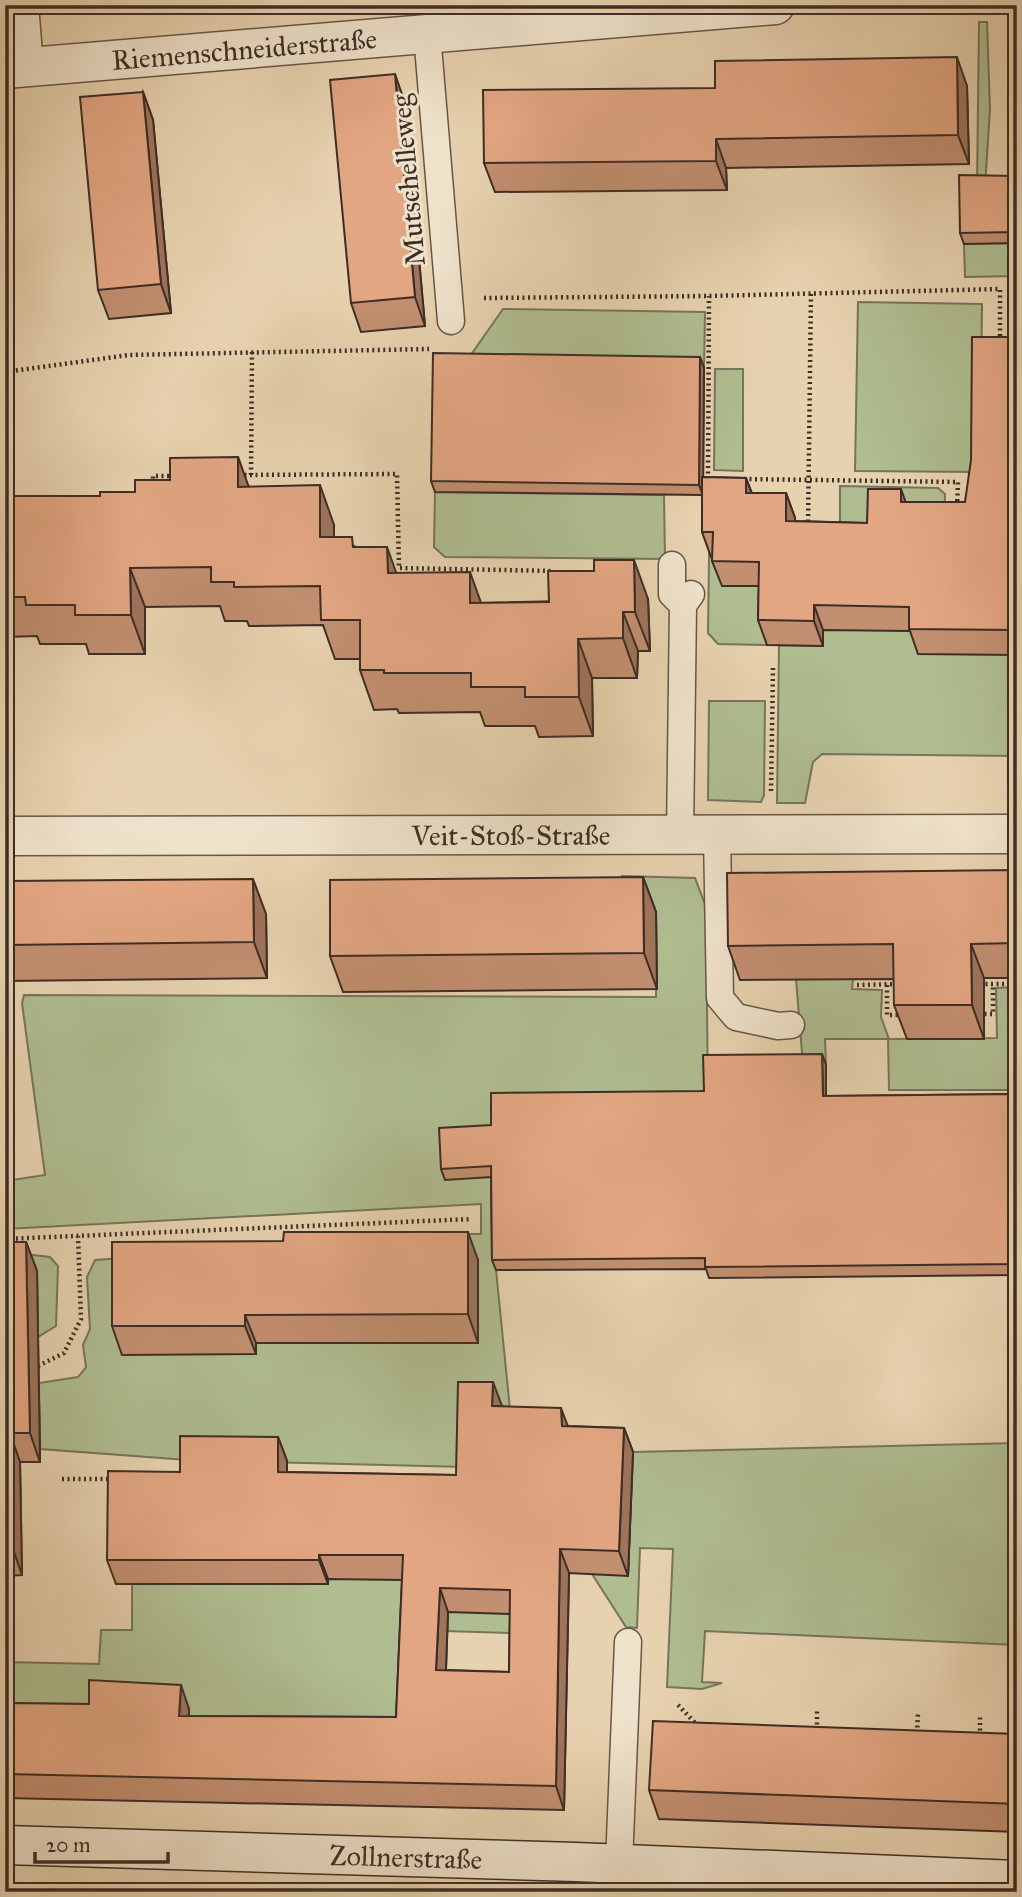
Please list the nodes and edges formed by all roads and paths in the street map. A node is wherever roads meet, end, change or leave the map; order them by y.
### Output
1 (19, 5) edge
2 (775, 5) edge
3 (543, 15) edge
4 (427, 34) junction
5 (14, 68) edge
6 (811, 293) junction
7 (709, 296) junction
8 (497, 298) junction
9 (450, 309) joint
10 (489, 310) dead end
11 (435, 349) dead end
12 (252, 352) junction
13 (1000, 354) edge
14 (5, 372) edge
15 (237, 475) edge
16 (251, 475) junction
17 (181, 476) edge
18 (708, 479) junction
19 (720, 479) edge
20 (733, 479) edge
21 (808, 480) junction
22 (153, 487) edge
23 (708, 493) edge
24 (957, 518) edge
25 (808, 528) edge
26 (672, 565) dead end
27 (566, 572) edge
28 (773, 668) dead end
29 (771, 834) junction
30 (1017, 834) edge
31 (5, 835) edge
32 (680, 835) junction
33 (717, 835) junction
34 (980, 984) dead end
35 (993, 984) junction
36 (1017, 984) edge
37 (857, 985) dead end
38 (887, 985) junction
39 (900, 985) edge
40 (967, 1014) edge
41 (914, 1015) edge
42 (791, 1025) dead end
43 (472, 1219) dead end
44 (371, 1223) junction
45 (176, 1231) junction
46 (78, 1236) junction
47 (371, 1236) edge
48 (5, 1239) edge
49 (175, 1244) edge
50 (38, 1366) dead end
51 (62, 1479) dead end
52 (118, 1479) edge
53 (628, 1642) dead end
54 (678, 1705) dead end
55 (817, 1710) dead end
56 (918, 1713) dead end
57 (981, 1716) dead end
58 (706, 1734) edge
59 (816, 1738) edge
60 (916, 1742) edge
61 (979, 1744) edge
62 (5, 1845) edge
63 (613, 1873) edge
64 (1017, 1880) edge

1 - 5 street
2 - 3 street, Riemenschneiderstraße
3 - 4 street, Riemenschneiderstraße
4 - 5 street, Riemenschneiderstraße
4 - 9 lane, Mutschelleweg
6 - 7 path
6 - 13 path
6 - 21 path
7 - 8 path
7 - 18 path
8 - 9 path
8 - 10 path
11 - 12 path
12 - 14 path
12 - 16 path
15 - 16 path
16 - 27 path
17 - 22 path
18 - 19 path
18 - 23 path
20 - 21 path
21 - 24 path
21 - 25 path
26 - 32 lane
28 - 29 path
29 - 30 street, Veit-Stoß-Straße
29 - 33 street, Veit-Stoß-Straße
31 - 32 street, Veit-Stoß-Straße
32 - 33 street, Veit-Stoß-Straße
33 - 42 lane
34 - 35 path
35 - 36 path
35 - 40 path
37 - 38 path
38 - 39 path
38 - 41 path
43 - 44 path
44 - 45 path
44 - 47 path
45 - 46 path
45 - 49 path
46 - 48 path
46 - 50 path
51 - 52 path
53 - 63 lane
54 - 58 path
55 - 59 path
56 - 60 path
57 - 61 path
62 - 63 street, Zollnerstraße
63 - 64 street, Zollnerstraße

